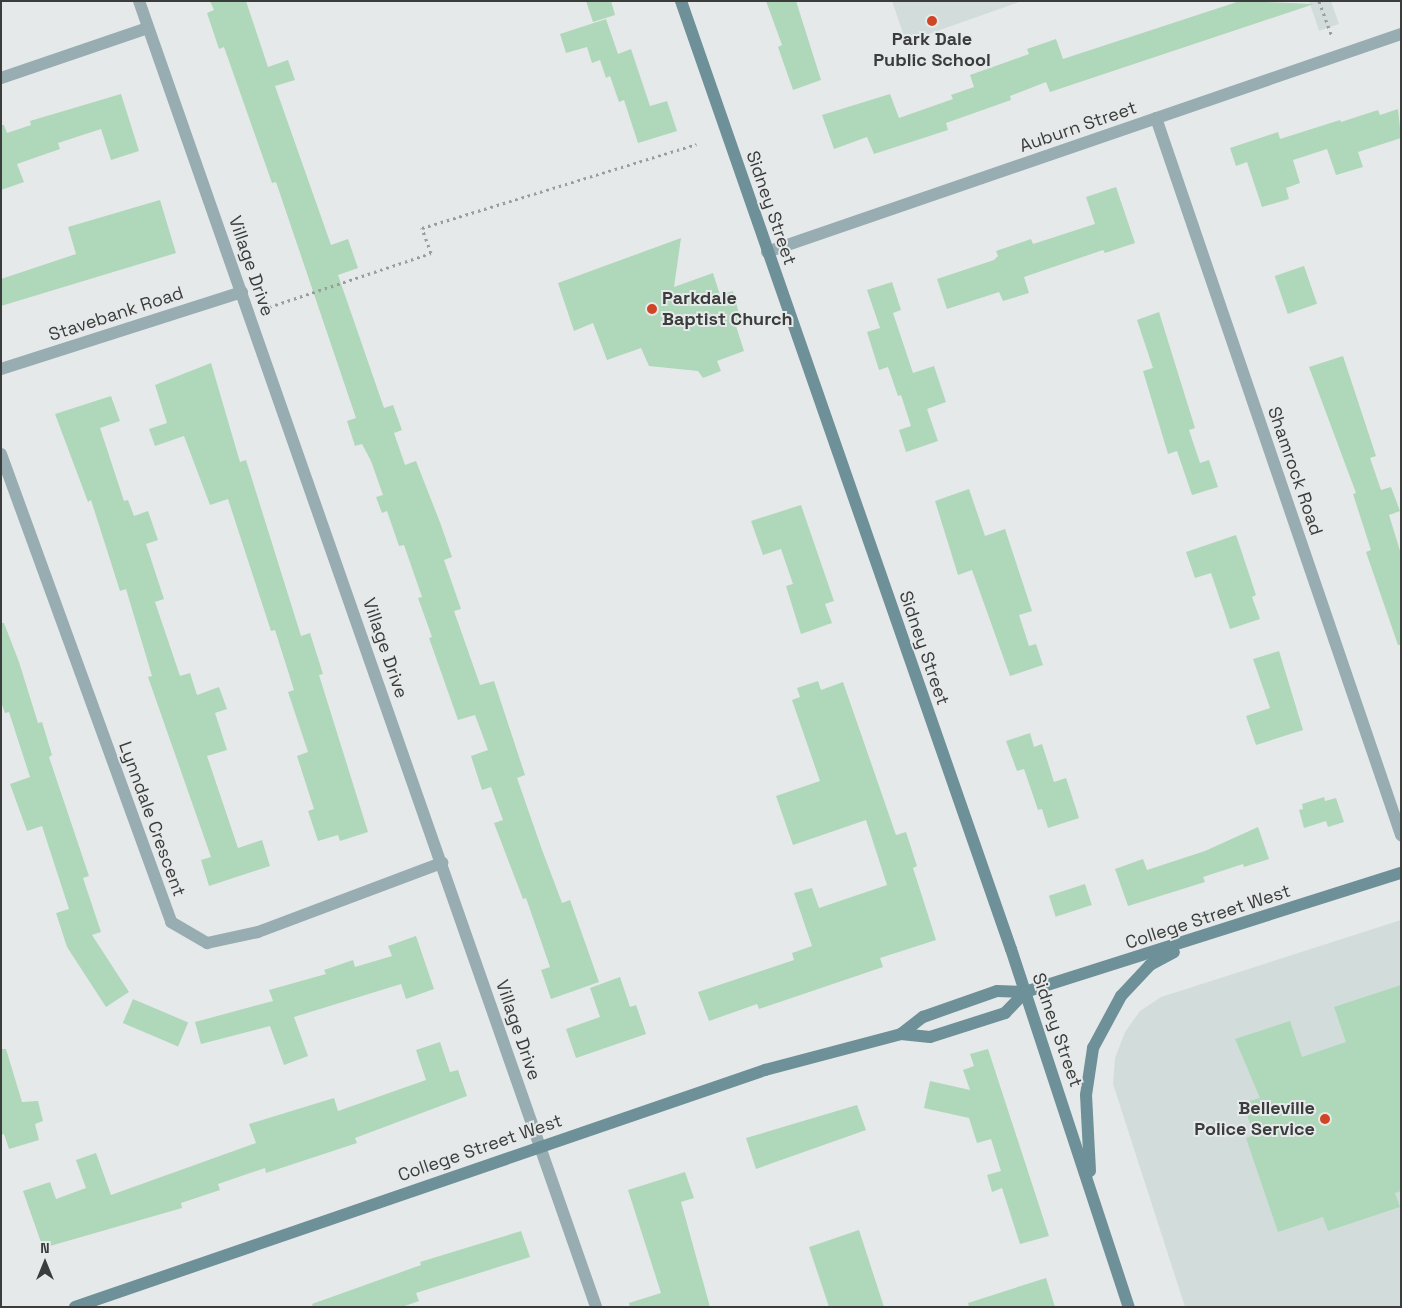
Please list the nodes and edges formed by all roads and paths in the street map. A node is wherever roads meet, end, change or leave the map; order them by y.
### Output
1 (139, 1) edge
2 (681, 1) edge
3 (1319, 1) edge
4 (148, 28) junction
5 (1401, 34) edge
6 (1332, 36) dead end
7 (1, 78) edge
8 (1156, 118) junction
9 (696, 144) dead end
10 (767, 252) junction
11 (242, 292) junction
12 (250, 314) junction
13 (1, 369) edge
14 (1, 454) edge
15 (1401, 835) edge
16 (442, 863) junction
17 (1401, 873) edge
18 (1196, 940) junction
19 (1025, 992) junction
20 (901, 1034) junction
21 (540, 1145) junction
22 (1092, 1189) junction
23 (74, 1307) edge
24 (596, 1307) edge
25 (1129, 1307) edge

1 - 4 street, Village Drive
2 - 10 main road, Sidney Street
3 - 6 path
4 - 7 street
4 - 11 street, Village Drive
5 - 8 street, Auburn Street
8 - 10 street, Auburn Street
8 - 15 street, Shamrock Road
9 - 12 path
10 - 19 main road, Sidney Street
11 - 12 street, Village Drive
11 - 13 street, Stavebank Road
12 - 16 street, Village Drive
14 - 16 street, Lynndale Crescent
16 - 21 street, Village Drive
17 - 18 main road, College Street West
18 - 19 main road, College Street West
18 - 22 main road
19 - 20 main road, College Street West
19 - 20 main road, College Street West
19 - 22 main road, Sidney Street
20 - 21 main road, College Street West
21 - 23 main road, College Street West
21 - 24 street, Village Drive
22 - 25 main road, Sidney Street

